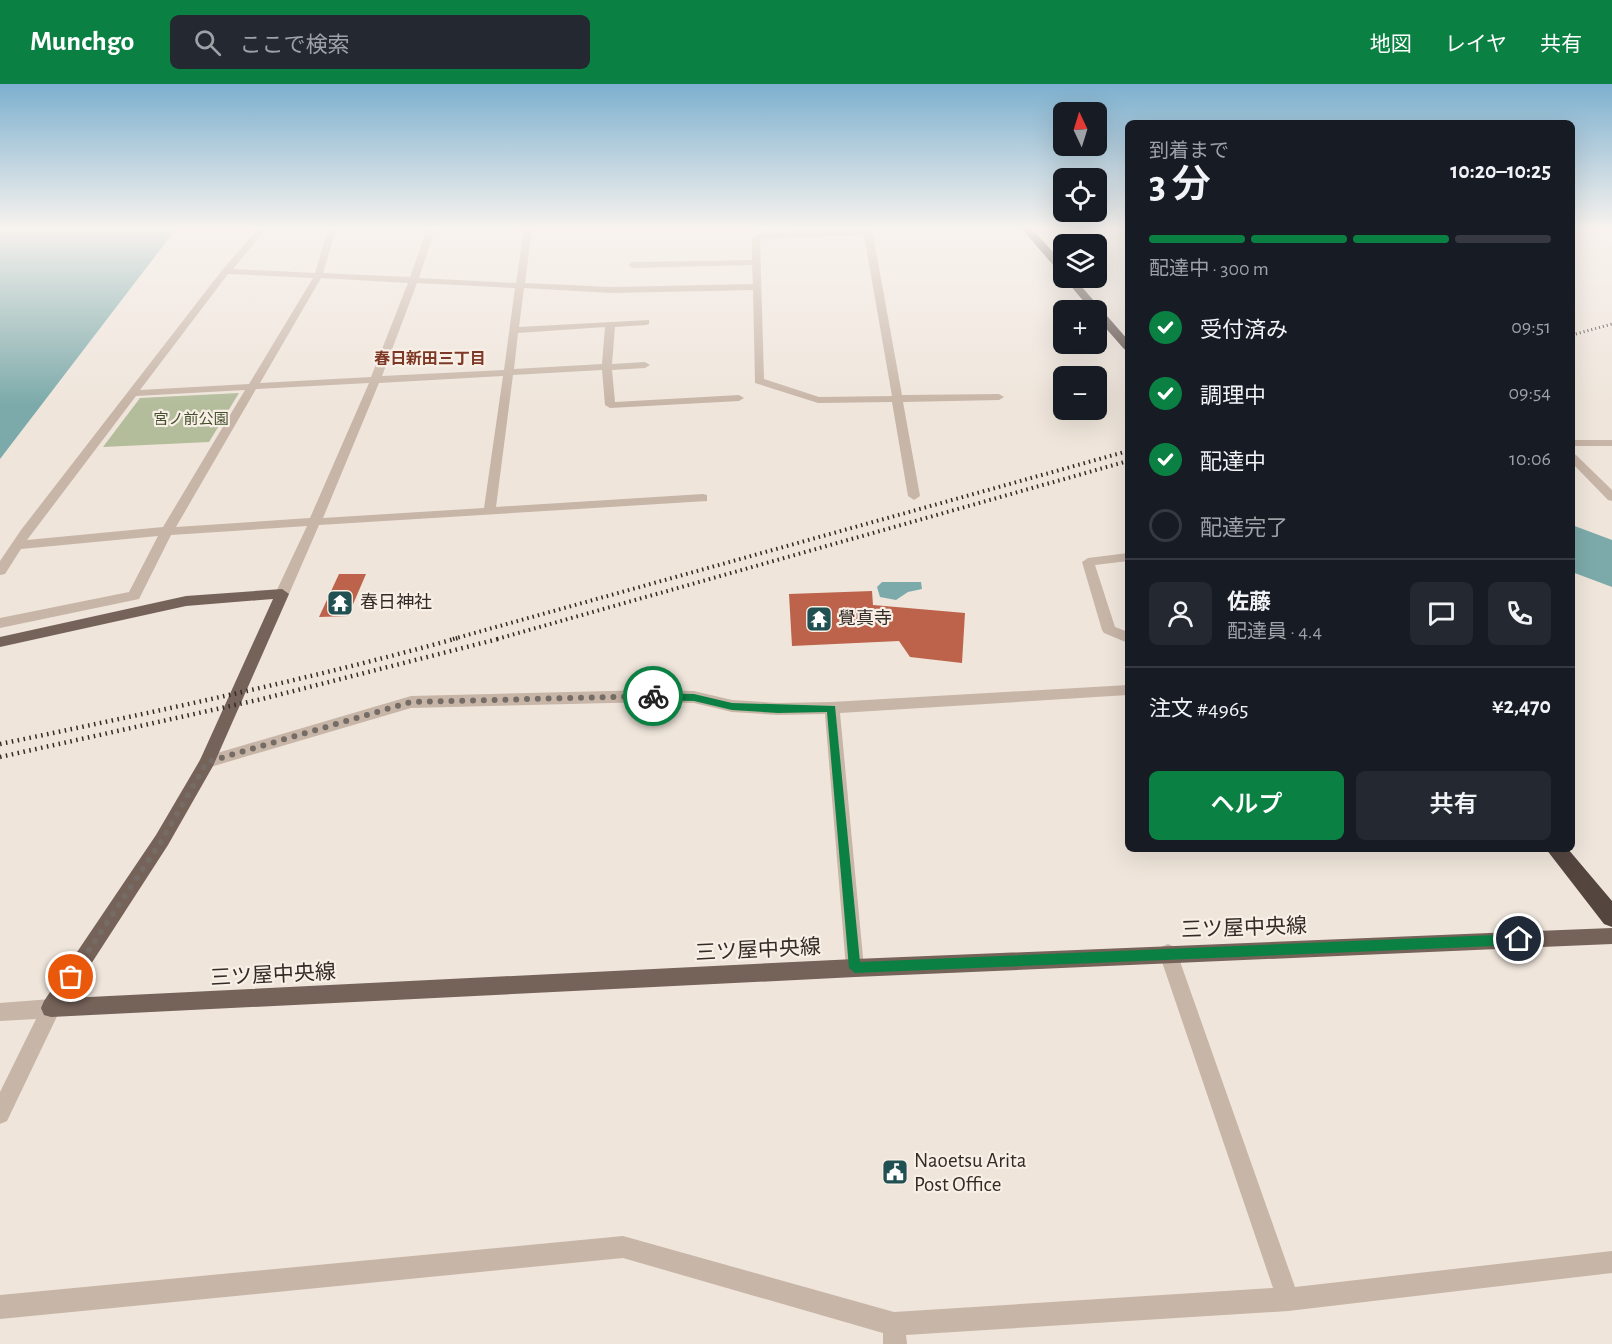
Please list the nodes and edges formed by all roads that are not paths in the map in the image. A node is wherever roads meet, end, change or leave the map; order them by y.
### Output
1 (758, 287) edge
2 (213, 288) edge
3 (311, 288) edge
4 (411, 288) edge
5 (521, 288) edge
6 (562, 288) edge
7 (719, 288) edge
8 (880, 288) edge
9 (1078, 288) edge
10 (646, 322) dead end
11 (610, 324) junction
12 (515, 330) junction
13 (1125, 343) edge
14 (645, 365) dead end
15 (607, 368) junction
16 (509, 372) junction
17 (375, 380) junction
18 (253, 387) junction
19 (134, 393) junction
20 (999, 397) dead end
21 (739, 398) dead end
22 (896, 399) junction
23 (1575, 443) edge
24 (1612, 443) edge
25 (1575, 460) edge
26 (914, 496) dead end
27 (1612, 497) edge
28 (702, 498) dead end
29 (489, 512) junction
30 (316, 522) junction
31 (167, 531) junction
32 (17, 545) junction
33 (1125, 557) edge
34 (0, 571) edge
35 (282, 594) junction
36 (0, 623) edge
37 (1125, 637) edge
38 (0, 642) edge
39 (1125, 690) edge
40 (832, 708) junction
41 (207, 762) junction
42 (1558, 852) edge
43 (1612, 917) edge
44 (1612, 936) edge
45 (1168, 953) junction
46 (855, 968) junction
47 (51, 1008) junction
48 (0, 1012) edge
49 (0, 1114) edge
50 (1612, 1262) edge
51 (1288, 1299) junction
52 (0, 1307) edge
53 (894, 1334) edge

1 - 22 street
2 - 19 street
3 - 18 street
4 - 17 street
5 - 12 street
6 - 7 street
8 - 22 street
9 - 13 highway
10 - 11 street
11 - 12 street
11 - 15 street
12 - 16 street
14 - 15 street
15 - 16 street
15 - 21 street
16 - 17 street
16 - 29 street
17 - 18 street
17 - 30 street
18 - 19 street
18 - 31 street
19 - 32 street
20 - 22 street
22 - 26 street
23 - 24 street
25 - 27 street
28 - 29 street
29 - 30 street
30 - 31 street
30 - 35 street
31 - 32 street
31 - 36 street
32 - 34 street
33 - 37 street
35 - 38 main road
35 - 41 main road
39 - 40 street
40 - 41 street
40 - 46 street
41 - 47 main road
42 - 43 highway
44 - 45 main road, 三ツ屋中央線
45 - 46 main road, 三ツ屋中央線
45 - 51 street
46 - 47 main road, 三ツ屋中央線
47 - 48 street
47 - 49 street
50 - 51 street
51 - 53 street
52 - 53 street

